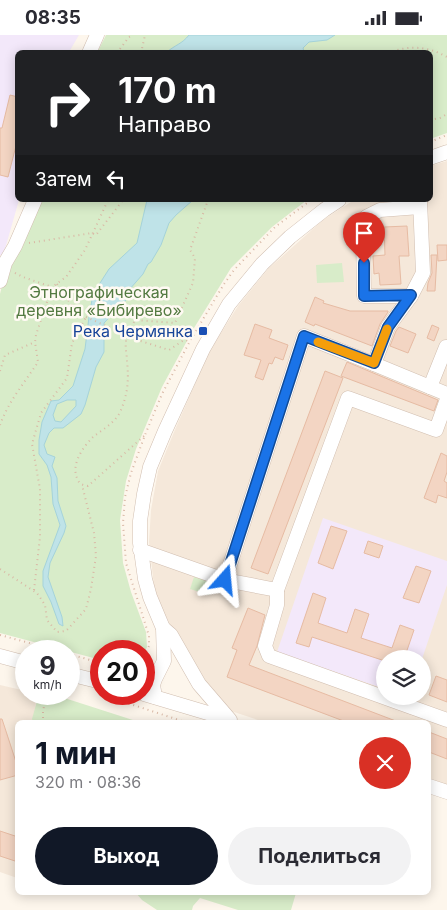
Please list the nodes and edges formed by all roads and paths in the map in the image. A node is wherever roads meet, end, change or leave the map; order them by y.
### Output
1 (97, 35) edge
2 (133, 35) edge
3 (145, 35) edge
4 (90, 50) edge
5 (119, 50) edge
6 (142, 50) edge
7 (393, 50) edge
8 (430, 50) edge
9 (433, 51) edge
10 (447, 57) edge
11 (447, 114) edge
12 (433, 119) edge
13 (447, 135) edge
14 (433, 141) edge
15 (447, 152) edge
16 (433, 157) edge
17 (34, 202) edge
18 (107, 202) edge
19 (121, 202) edge
20 (207, 202) edge
21 (336, 202) edge
22 (420, 203) edge
23 (92, 233) junction
24 (15, 246) junction
25 (3, 264) edge
26 (0, 281) edge
27 (57, 284) junction
28 (52, 287) junction
29 (411, 295) junction
30 (86, 317) junction
31 (128, 337) junction
32 (190, 341) dead end
33 (35, 342) junction
34 (447, 347) edge
35 (374, 363) junction
36 (0, 371) edge
37 (430, 387) junction
38 (447, 394) edge
39 (447, 399) edge
40 (0, 425) edge
41 (145, 435) dead end
42 (82, 485) junction
43 (140, 550) junction
44 (0, 569) edge
45 (225, 580) junction
46 (34, 590) junction
47 (277, 590) junction
48 (163, 628) junction
49 (0, 635) edge
50 (18, 640) edge
51 (164, 649) junction
52 (0, 656) edge
53 (15, 660) edge
54 (155, 665) edge
55 (155, 679) edge
56 (199, 685) junction
57 (155, 696) edge
58 (180, 704) junction
59 (44, 705) edge
60 (143, 705) edge
61 (43, 720) edge
62 (180, 720) edge
63 (231, 720) edge
64 (233, 720) edge
65 (447, 720) edge
66 (431, 787) edge
67 (447, 792) edge

1 - 4 street
2 - 5 path
3 - 6 path
7 - 8 path
9 - 10 path
11 - 12 path
13 - 14 path
15 - 16 street
17 - 24 street
18 - 23 path
19 - 23 path
20 - 31 path
21 - 43 street
22 - 29 street
22 - 29 street
23 - 24 path
23 - 27 path
24 - 25 street
25 - 26 street
25 - 28 path
27 - 28 path
27 - 30 path
28 - 33 path
29 - 35 street
30 - 31 path
30 - 46 path
31 - 32 path
31 - 42 path
33 - 36 path
33 - 40 path
34 - 37 street
35 - 37 street
35 - 45 street
37 - 38 street
39 - 47 street
41 - 42 path
42 - 46 path
43 - 45 street
43 - 48 street
44 - 46 path
45 - 47 street
47 - 65 street
48 - 51 street
48 - 56 street
49 - 50 path
51 - 54 street
51 - 55 street
52 - 53 street
56 - 58 street
56 - 64 street
57 - 58 street
58 - 63 street
59 - 61 path
60 - 62 path
66 - 67 street

